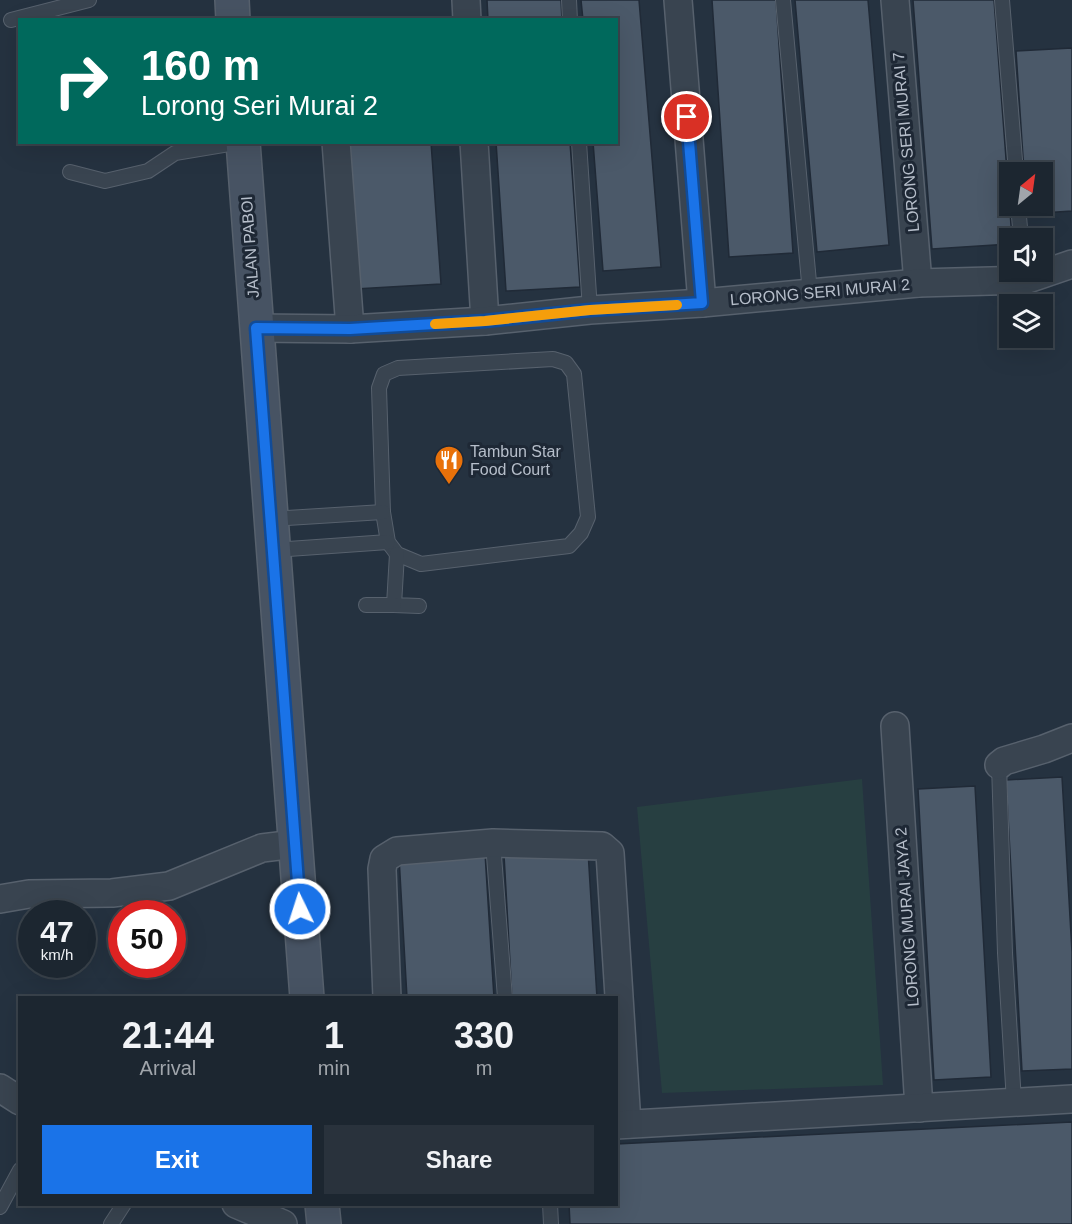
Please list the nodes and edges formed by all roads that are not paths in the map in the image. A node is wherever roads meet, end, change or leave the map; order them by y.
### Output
1 (89, 0) edge
2 (232, 0) edge
3 (466, 0) edge
4 (569, 0) edge
5 (678, 0) edge
6 (783, 0) edge
7 (895, 0) edge
8 (1002, 0) edge
9 (233, 18) edge
10 (467, 18) edge
11 (570, 18) edge
12 (10, 20) dead end
13 (230, 144) edge
14 (242, 144) edge
15 (336, 144) edge
16 (474, 144) edge
17 (579, 144) edge
18 (1015, 162) edge
19 (70, 172) dead end
20 (1072, 264) edge
21 (1053, 269) edge
22 (999, 278) edge
23 (918, 283) junction
24 (810, 294) junction
25 (702, 303) junction
26 (590, 310) junction
27 (485, 321) junction
28 (256, 328) junction
29 (350, 329) junction
30 (383, 513) junction
31 (272, 534) junction
32 (393, 548) junction
33 (366, 605) dead end
34 (394, 605) junction
35 (419, 606) dead end
36 (895, 726) dead end
37 (1072, 738) edge
38 (999, 765) joint
39 (493, 843) junction
40 (295, 844) junction
41 (0, 899) edge
42 (307, 996) edge
43 (387, 996) edge
44 (505, 996) edge
45 (616, 996) edge
46 (618, 1034) edge
47 (0, 1088) edge
48 (1072, 1099) edge
49 (18, 1100) edge
50 (1014, 1102) junction
51 (919, 1108) junction
52 (622, 1125) edge
53 (18, 1174) edge
54 (123, 1206) edge
55 (242, 1206) edge
56 (322, 1206) edge
57 (550, 1206) edge
58 (0, 1207) edge
59 (111, 1224) edge
60 (283, 1224) edge
61 (324, 1224) edge
62 (551, 1224) edge

1 - 12 lane
2 - 9 main road
3 - 10 street
4 - 11 lane
5 - 25 street
6 - 24 lane
7 - 23 street, LORONG SERI MURAI 7
8 - 18 lane
13 - 19 lane
14 - 28 main road, JALAN PABOI
15 - 29 street
16 - 27 street
17 - 26 lane
20 - 21 street, LORONG SERI MURAI 2
22 - 23 street, LORONG SERI MURAI 2
23 - 24 street, LORONG SERI MURAI 2
24 - 25 street, LORONG SERI MURAI 2
25 - 26 street, LORONG SERI MURAI 2
26 - 27 street, LORONG SERI MURAI 2
27 - 29 street, LORONG SERI MURAI 2
28 - 29 street, LORONG SERI MURAI 2
28 - 31 main road, JALAN PABOI
30 - 31 lane
30 - 32 lane
30 - 32 lane
31 - 32 lane
31 - 40 main road, JALAN PABOI
32 - 34 lane
33 - 34 lane
34 - 35 lane
36 - 51 street, LORONG MURAI JAYA 2
37 - 38 street
38 - 50 lane
39 - 43 street
39 - 44 lane
39 - 45 street
40 - 41 street
40 - 42 main road, JALAN PABOI
46 - 52 street
47 - 49 street
48 - 50 street
50 - 51 street
51 - 52 street
53 - 58 lane
54 - 59 lane
55 - 60 street
56 - 61 main road
57 - 62 lane

